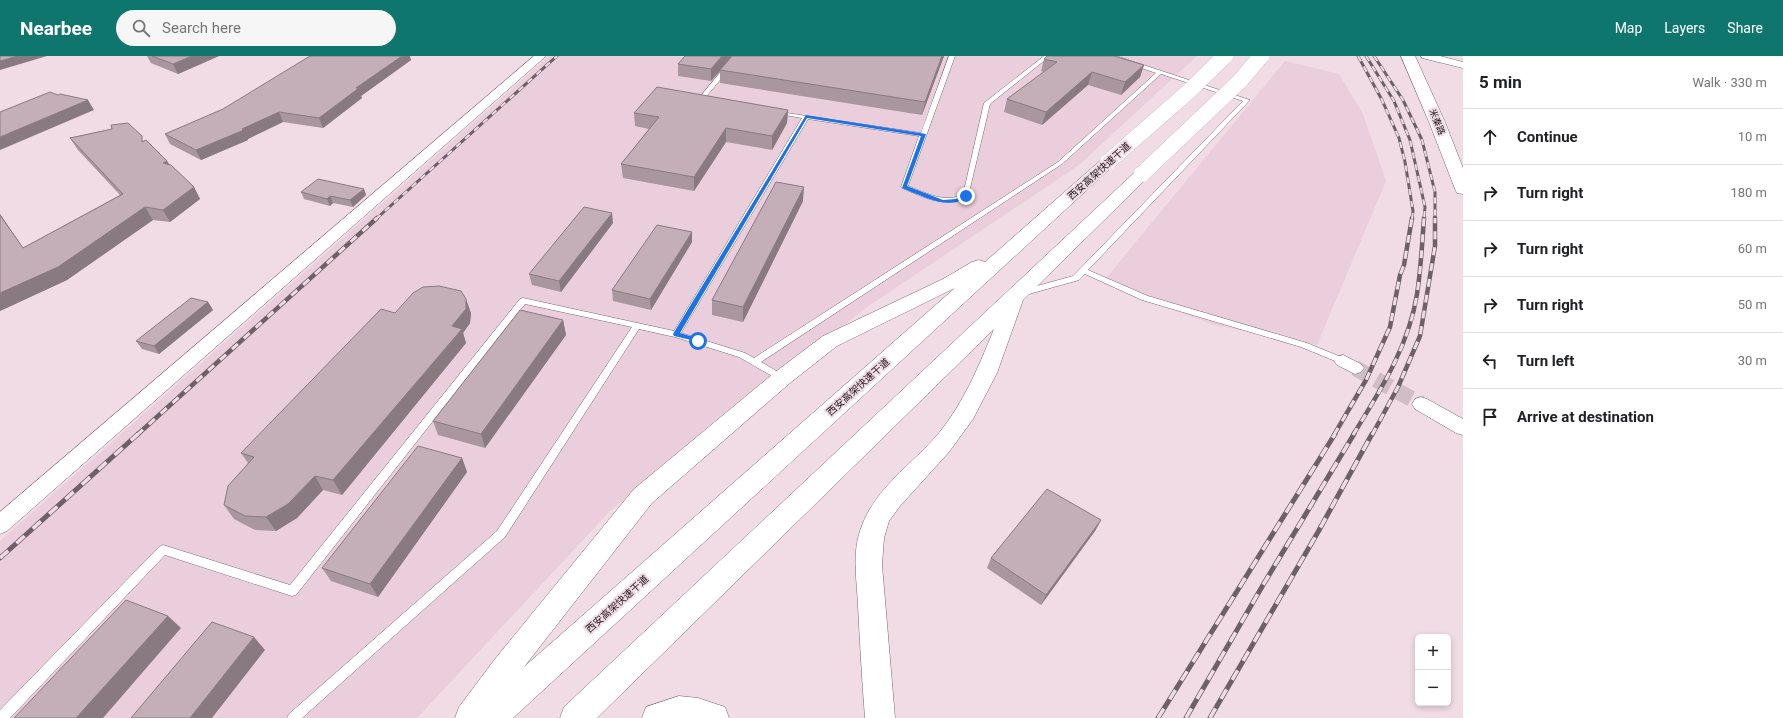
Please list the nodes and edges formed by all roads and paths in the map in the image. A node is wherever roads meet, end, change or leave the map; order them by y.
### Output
1 (541, 56) edge
2 (736, 56) edge
3 (952, 56) edge
4 (1047, 56) edge
5 (1111, 56) edge
6 (1225, 56) edge
7 (1261, 56) edge
8 (1408, 56) edge
9 (1426, 56) edge
10 (1463, 65) edge
11 (1160, 72) junction
12 (716, 102) edge
13 (769, 111) edge
14 (806, 117) junction
15 (924, 135) junction
16 (1459, 171) edge
17 (1463, 189) edge
18 (1015, 246) junction
19 (1083, 270) junction
20 (1017, 295) junction
21 (637, 326) junction
22 (676, 334) junction
23 (755, 362) junction
24 (1349, 364) tunnel mouth
25 (782, 378) junction
26 (1421, 404) tunnel mouth
27 (1463, 428) edge
28 (0, 525) edge
29 (1, 718) edge
30 (293, 718) edge
31 (470, 718) edge
32 (490, 718) edge
33 (575, 718) edge
34 (657, 718) edge
35 (714, 718) edge
36 (880, 718) edge

1 - 28 street
2 - 12 lane
3 - 15 lane
4 - 15 lane
5 - 11 lane
6 - 18 main road, 西安高架快速干道, bridge
7 - 20 main road, bridge
8 - 16 main road, 米秦路
9 - 10 street
11 - 19 lane
11 - 23 lane
13 - 14 lane
14 - 15 lane
14 - 22 lane
16 - 17 main road, 米秦路
18 - 25 main road
18 - 32 main road, 西安高架快速干道
19 - 20 lane
19 - 24 lane
20 - 33 main road
20 - 36 main road
21 - 22 lane
21 - 29 lane
21 - 30 lane
22 - 23 lane
23 - 25 lane
25 - 31 main road
26 - 27 street
34 - 35 main road

